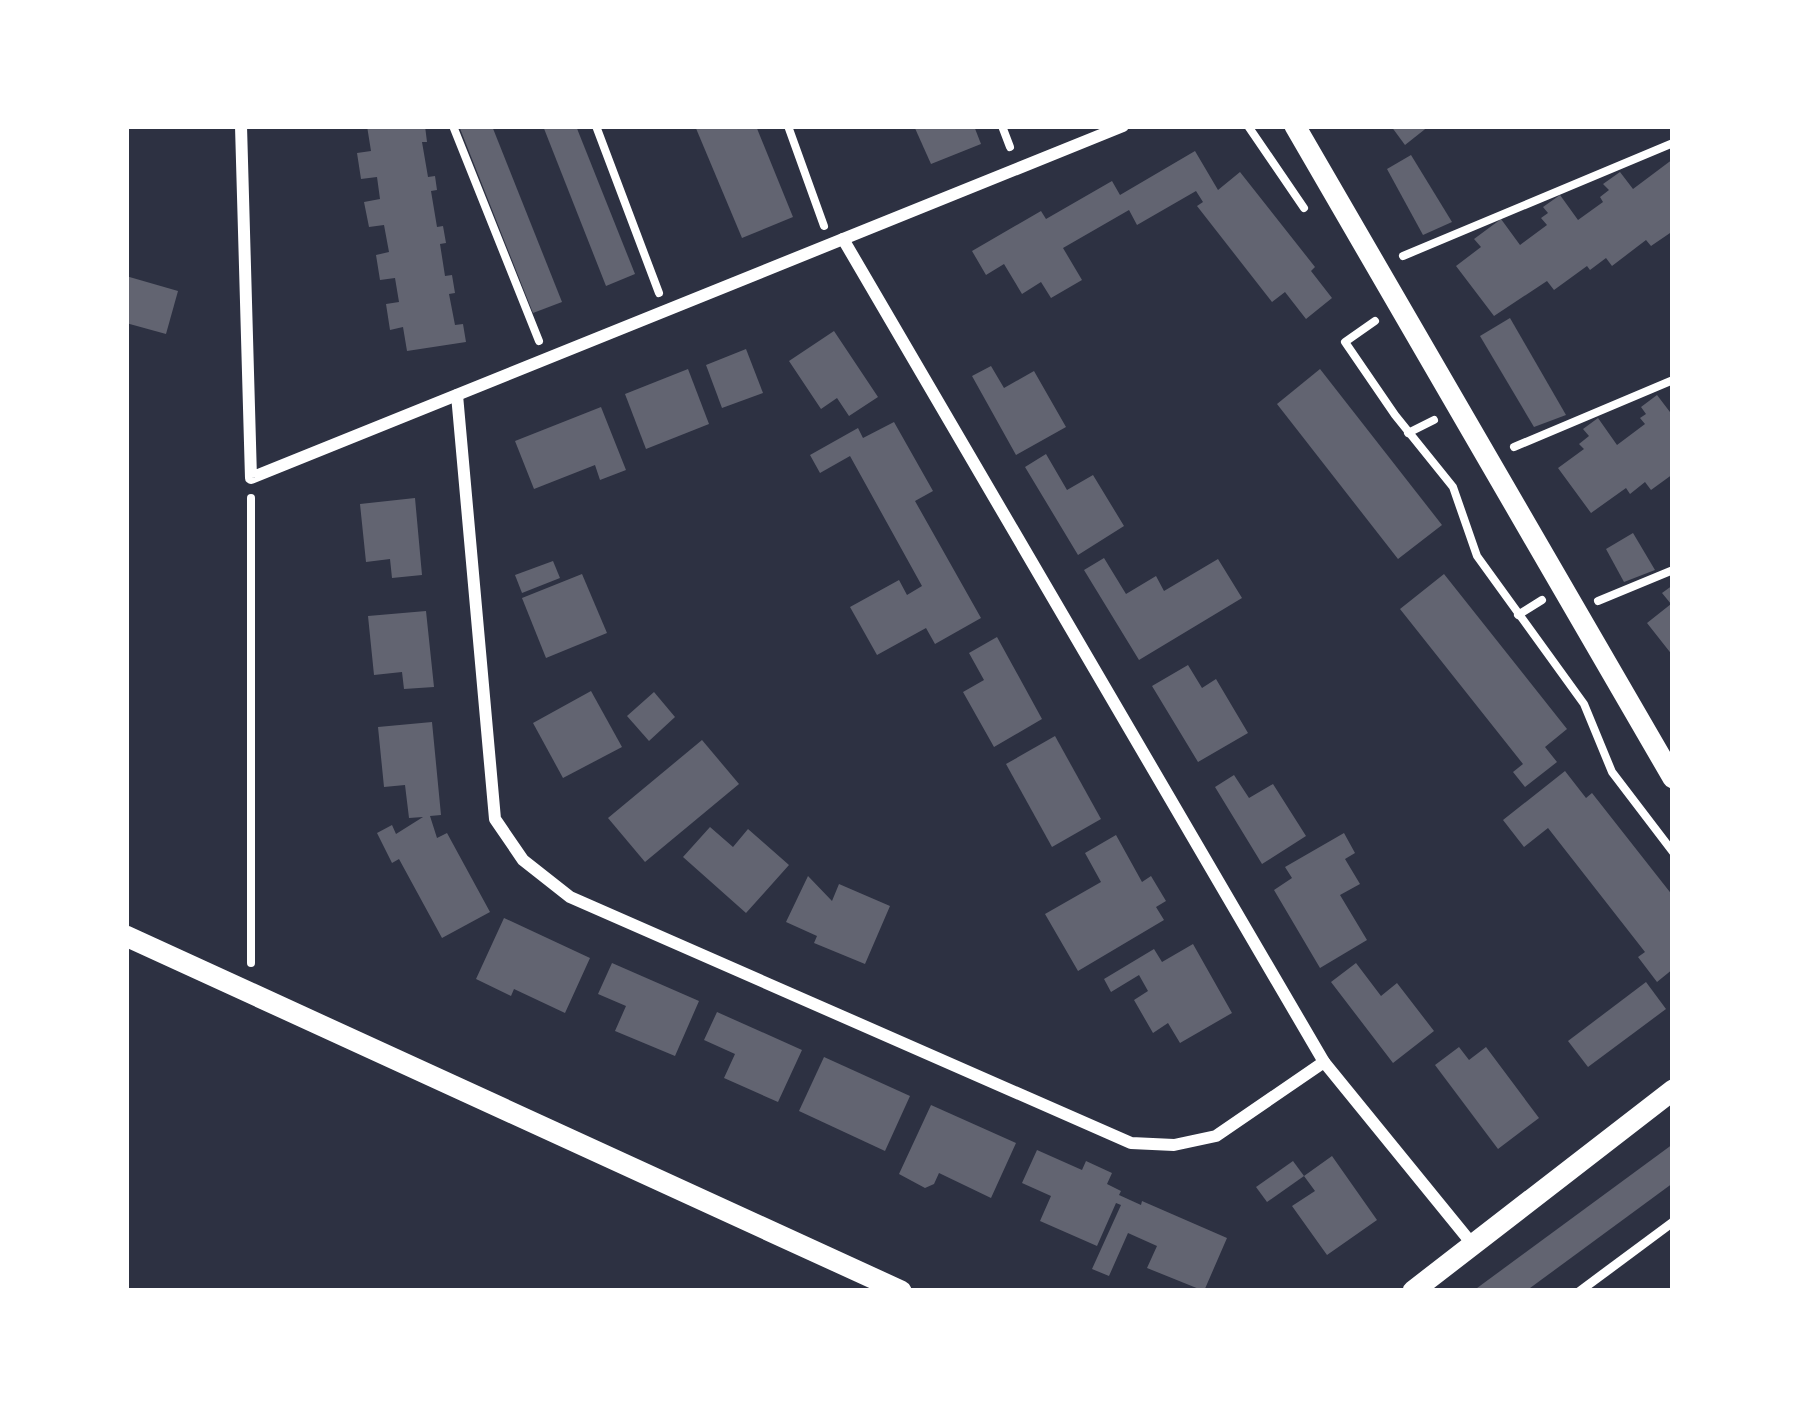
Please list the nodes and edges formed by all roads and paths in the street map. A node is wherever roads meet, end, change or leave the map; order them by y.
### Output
1 (241, 126) edge
2 (453, 126) edge
3 (596, 126) edge
4 (788, 126) edge
5 (1123, 126) edge
6 (1248, 126) edge
7 (1294, 126) edge
8 (1673, 143) edge
9 (1315, 223) dead end
10 (837, 242) junction
11 (1376, 267) junction
12 (1365, 301) dead end
13 (666, 311) junction
14 (547, 359) junction
15 (1673, 380) edge
16 (457, 395) junction
17 (1487, 458) junction
18 (251, 478) junction
19 (1673, 570) edge
20 (1574, 611) junction
21 (1673, 778) edge
22 (1673, 852) edge
23 (126, 936) edge
24 (251, 992) junction
25 (1324, 1062) junction
26 (1673, 1090) edge
27 (1673, 1222) edge
28 (1474, 1245) junction
29 (901, 1291) edge
30 (1413, 1291) edge
31 (1580, 1291) edge

1 - 18 street
2 - 14 path
3 - 13 path
4 - 10 path
5 - 10 street
6 - 9 path
7 - 11 street
8 - 11 path
10 - 13 street
10 - 25 street
11 - 17 street
12 - 22 path
13 - 14 street
14 - 16 street
15 - 17 path
16 - 18 street
16 - 25 street
17 - 20 street
18 - 24 path
19 - 20 path
20 - 21 street
23 - 24 street
24 - 29 street
25 - 28 street
26 - 28 street
27 - 31 lane
28 - 30 street

